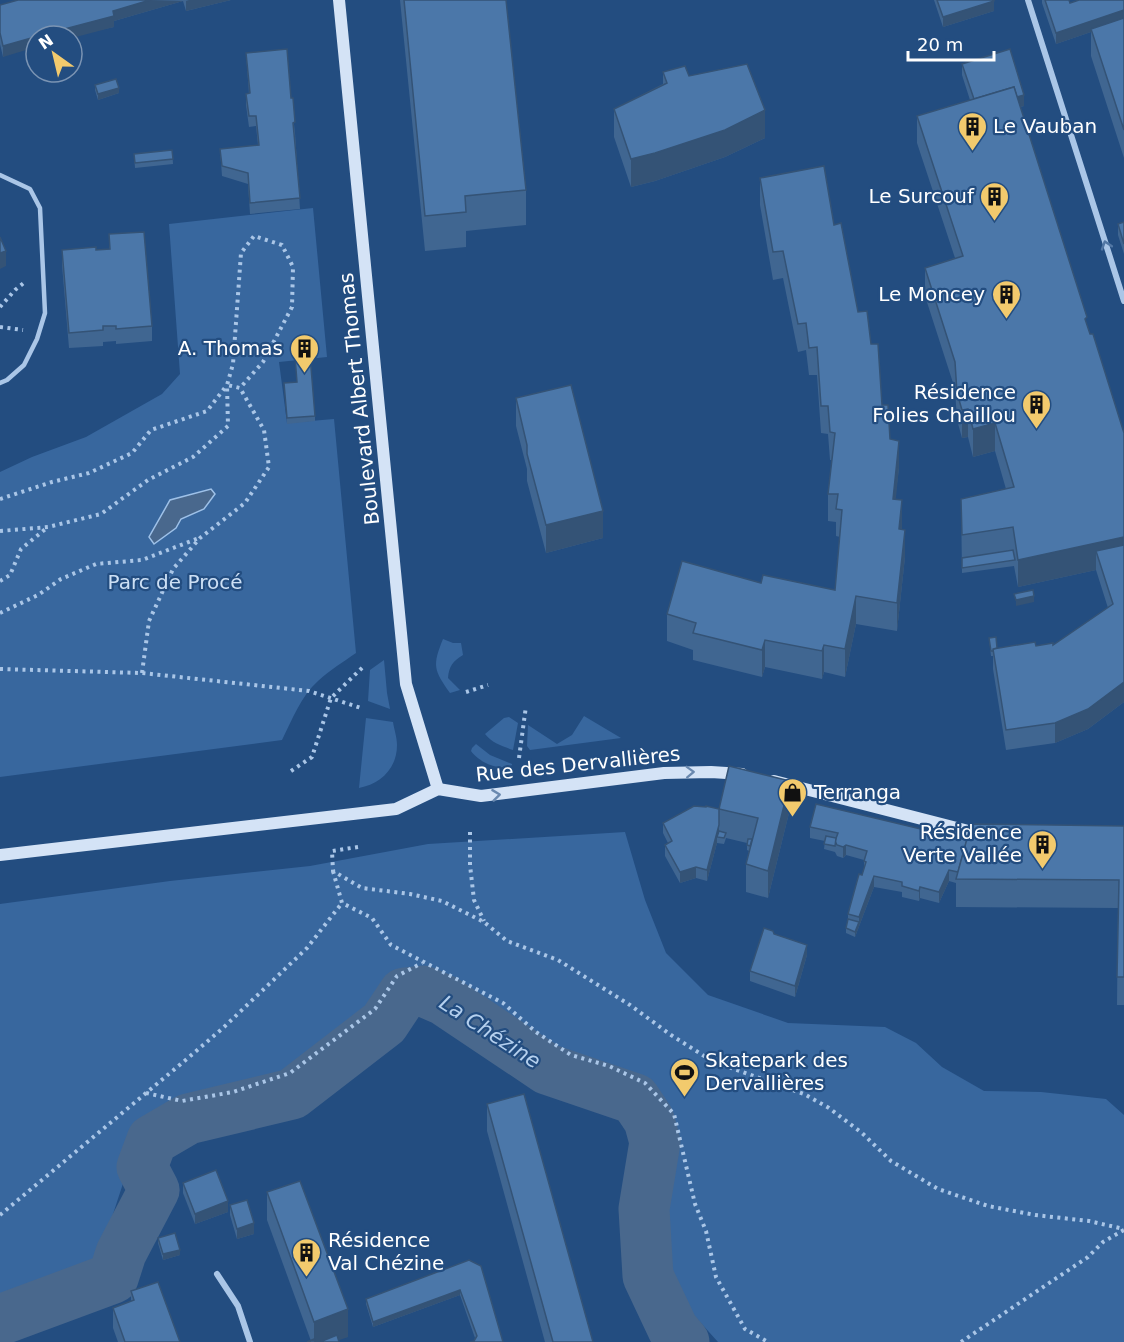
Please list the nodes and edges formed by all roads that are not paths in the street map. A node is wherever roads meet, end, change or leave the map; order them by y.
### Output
1 (339, 0) edge
2 (1028, 0) edge
3 (0, 175) edge
4 (1124, 301) edge
5 (0, 383) edge
6 (438, 789) junction
7 (992, 835) edge
8 (0, 855) edge
9 (218, 1274) dead end
10 (250, 1342) edge

1 - 6 main road, Boulevard Albert Thomas
4 -> 2 street
3 - 5 lane
6 -> 7 main road, Rue des Dervallières
6 - 8 main road
9 - 10 street

